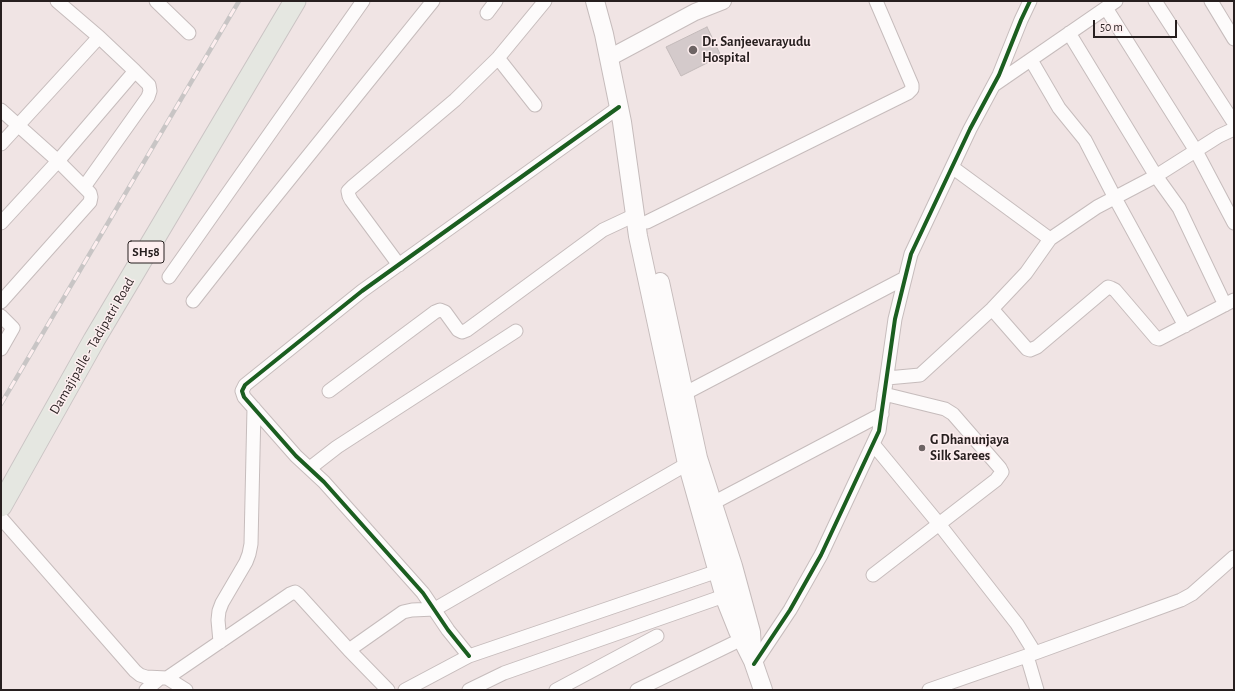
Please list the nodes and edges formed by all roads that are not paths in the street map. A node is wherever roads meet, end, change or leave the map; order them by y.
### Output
1 (57, 1) edge
2 (156, 1) edge
3 (280, 1) edge
4 (295, 1) edge
5 (363, 1) edge
6 (433, 1) edge
7 (496, 1) edge
8 (545, 1) edge
9 (595, 1) edge
10 (604, 1) edge
11 (723, 1) edge
12 (876, 1) edge
13 (1030, 1) edge
14 (1155, 1) edge
15 (1211, 1) edge
16 (1111, 4) edge
17 (487, 13) dead end
18 (190, 33) dead end
19 (1069, 33) junction
20 (99, 37) junction
21 (1234, 39) edge
22 (613, 56) junction
23 (498, 58) junction
24 (1030, 60) junction
25 (135, 71) junction
26 (993, 86) junction
27 (535, 105) dead end
28 (619, 107) junction
29 (1, 110) edge
30 (1234, 123) edge
31 (18, 125) junction
32 (1234, 129) edge
33 (1, 144) edge
34 (1196, 151) junction
35 (58, 161) junction
36 (952, 167) junction
37 (1156, 176) junction
38 (84, 187) junction
39 (1115, 198) junction
40 (641, 218) junction
41 (1234, 222) edge
42 (1, 223) edge
43 (1050, 239) junction
44 (399, 265) junction
45 (169, 277) dead end
46 (905, 278) junction
47 (193, 301) dead end
48 (1, 302) edge
49 (1230, 302) edge
50 (992, 309) junction
51 (1, 316) edge
52 (1185, 326) junction
53 (516, 331) dead end
54 (1, 349) edge
55 (887, 378) junction
56 (329, 392) dead end
57 (884, 394) junction
58 (679, 396) junction
59 (254, 408) junction
60 (882, 414) junction
61 (873, 444) junction
62 (687, 464) junction
63 (310, 468) junction
64 (1, 476) edge
65 (713, 503) junction
66 (1, 506) edge
67 (1, 518) edge
68 (939, 524) junction
69 (1234, 557) edge
70 (718, 572) junction
71 (873, 575) dead end
72 (724, 596) junction
73 (435, 609) junction
74 (657, 636) dead end
75 (742, 639) junction
76 (220, 642) junction
77 (349, 650) junction
78 (1031, 655) junction
79 (469, 656) junction
80 (754, 662) junction
81 (164, 678) junction
82 (146, 690) edge
83 (186, 690) edge
84 (388, 690) edge
85 (405, 690) edge
86 (470, 690) edge
87 (556, 690) edge
88 (638, 690) edge
89 (763, 690) edge
90 (929, 690) edge
91 (1037, 690) edge

1 - 20 street
2 - 18 street
3 - 64 main road, Damajipalle - Tadipatri Road / SH58
4 - 66 main road, Damajipalle - Tadipatri Road / SH58
5 - 45 street
6 - 47 street
7 - 17 street
8 - 23 street
9 - 22 main road
10 - 22 main road
11 - 22 street
12 - 40 street
13 - 26 street
14 - 30 street
15 - 21 street
16 - 19 street
16 - 34 street
19 - 24 street
19 - 37 street
20 - 25 street
20 - 31 street
22 - 28 main road
22 - 40 main road
23 - 27 street
23 - 44 street
24 - 26 street
24 - 39 street
25 - 35 street
25 - 38 street
26 - 36 street
28 - 40 main road
28 - 44 street
29 - 31 street
31 - 33 street
31 - 35 street
32 - 34 street
34 - 37 street
34 - 41 street
35 - 38 street
35 - 42 street
36 - 43 street
36 - 46 street
37 - 39 street
37 - 49 street
38 - 48 street
39 - 43 street
39 - 52 street
40 - 56 street
40 - 58 main road
43 - 50 street
44 - 59 street
46 - 55 street
46 - 58 street
49 - 52 street
50 - 52 street
50 - 55 street
51 - 54 street
53 - 63 street
55 - 57 street
57 - 60 street
57 - 68 street
58 - 62 main road
58 - 65 main road
59 - 63 street
59 - 76 street
60 - 61 street
60 - 65 street
61 - 68 street
61 - 80 street
62 - 70 main road
62 - 73 street
63 - 73 street
65 - 80 main road
67 - 81 street
68 - 71 street
68 - 78 street
69 - 78 street
70 - 72 main road
70 - 79 street
72 - 75 main road
72 - 86 street
73 - 77 street
73 - 79 street
74 - 87 street
75 - 80 main road
75 - 88 street
76 - 77 street
76 - 81 street
77 - 84 street
78 - 90 street
78 - 91 street
79 - 85 street
80 - 89 main road
81 - 82 street
81 - 83 street

